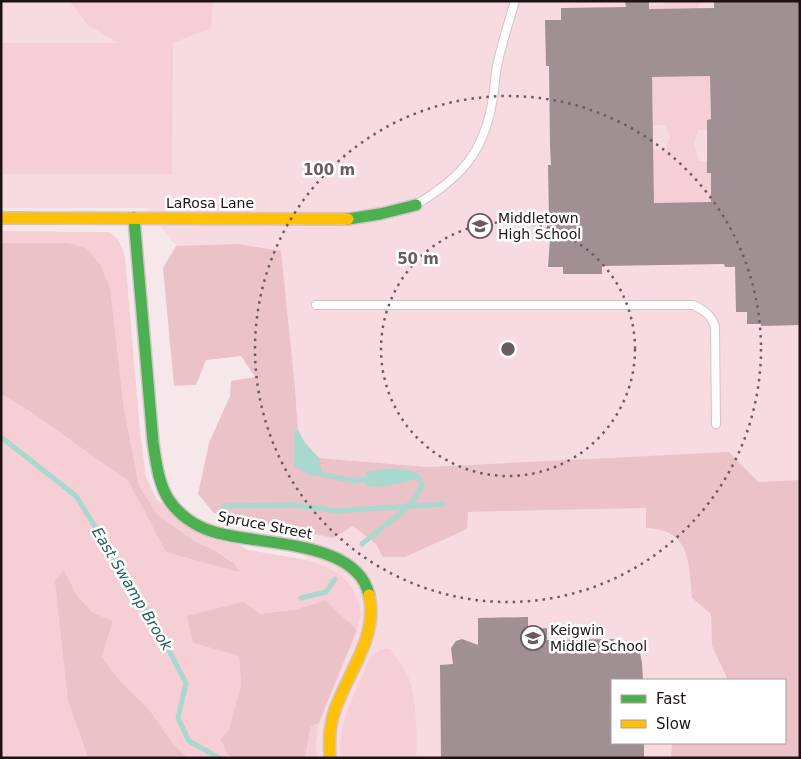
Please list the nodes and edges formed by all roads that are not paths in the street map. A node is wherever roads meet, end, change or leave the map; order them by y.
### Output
1 (515, 1) edge
2 (416, 205) joint
3 (1, 218) edge
4 (134, 218) junction
5 (316, 305) dead end
6 (716, 424) dead end
7 (330, 758) edge

1 - 2 lane
2 - 4 street, LaRosa Lane
3 - 4 street, LaRosa Lane
4 - 7 street, Spruce Street
5 - 6 lane

